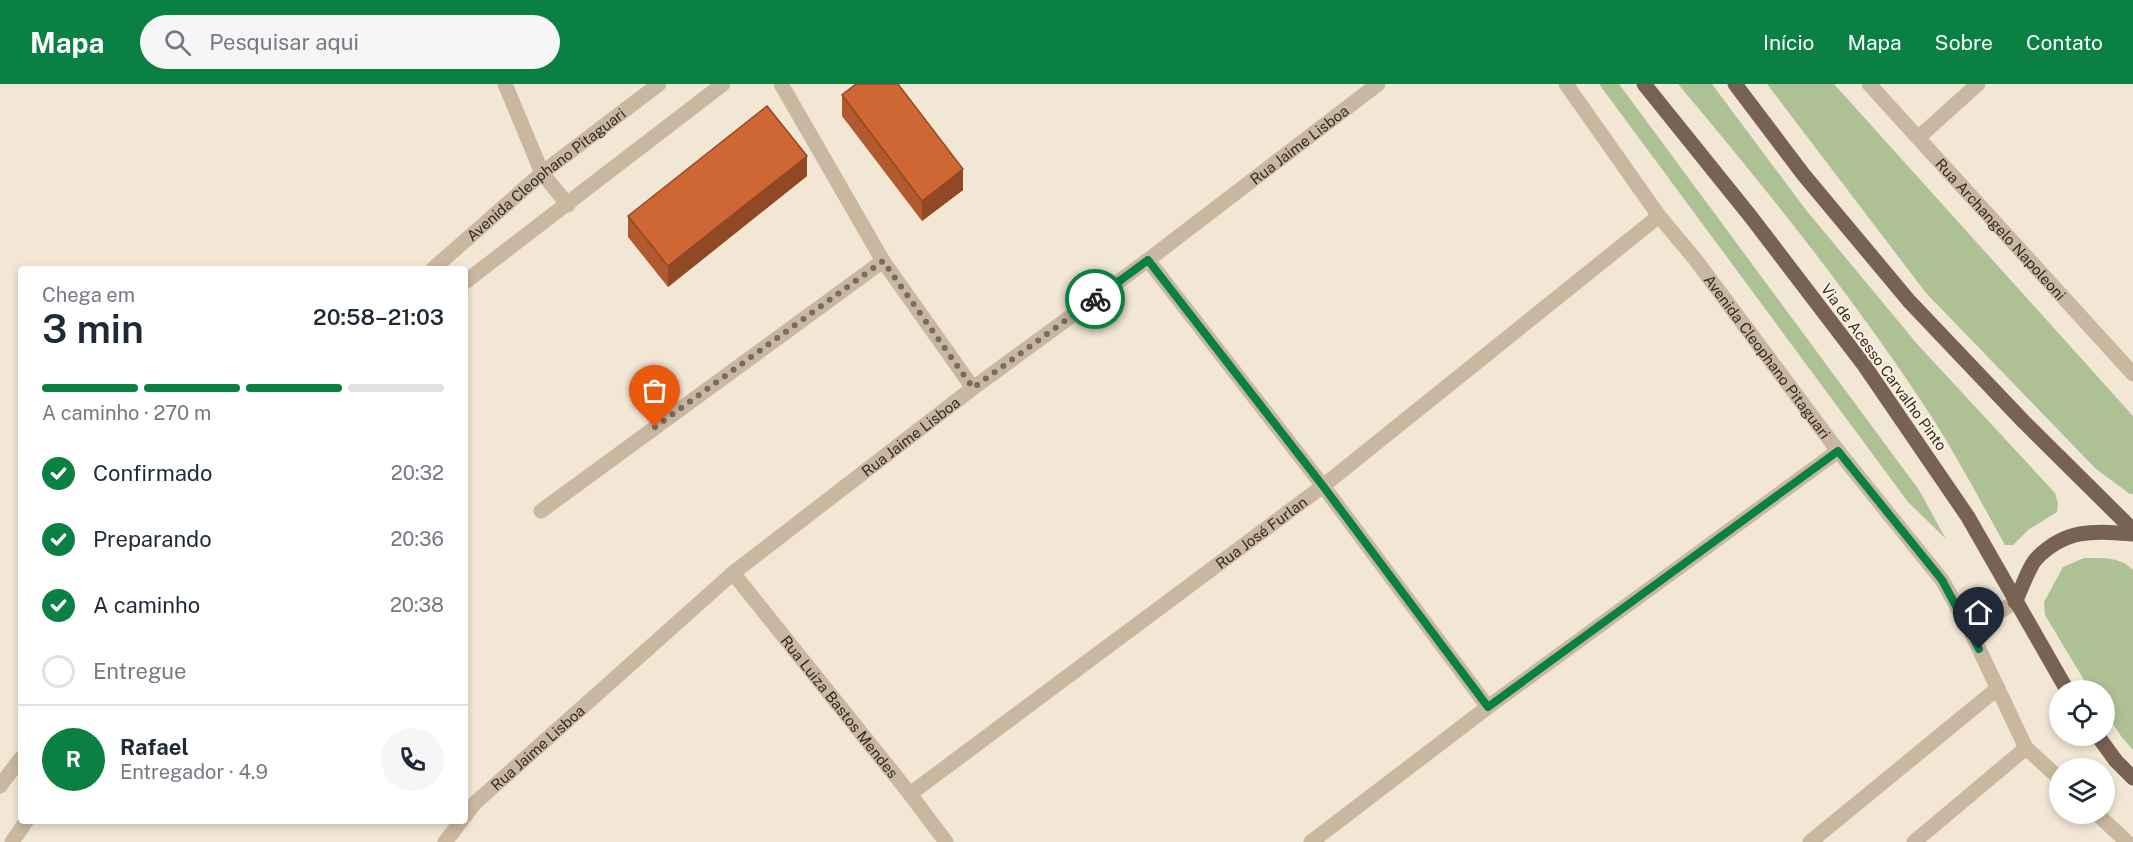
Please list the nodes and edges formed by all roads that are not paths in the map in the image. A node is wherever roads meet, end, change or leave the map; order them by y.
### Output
1 (505, 84) edge
2 (659, 84) edge
3 (723, 84) edge
4 (781, 84) edge
5 (1378, 84) edge
6 (1566, 84) edge
7 (1644, 84) edge
8 (1735, 84) edge
9 (1869, 84) edge
10 (1978, 84) edge
11 (1918, 137) junction
12 (542, 173) junction
13 (568, 205) junction
14 (1659, 216) junction
15 (1148, 260) junction
16 (883, 261) junction
17 (436, 266) edge
18 (468, 280) edge
19 (2133, 374) edge
20 (973, 388) junction
21 (1838, 451) junction
22 (1323, 486) junction
23 (541, 511) dead end
24 (2133, 532) edge
25 (733, 573) junction
26 (2015, 602) junction
27 (1970, 630) junction
28 (2061, 680) edge
29 (1998, 688) junction
30 (1488, 707) junction
31 (2105, 746) edge
32 (2026, 748) junction
33 (18, 762) edge
34 (2049, 769) edge
35 (2133, 778) edge
36 (0, 786) edge
37 (910, 794) junction
38 (468, 812) edge
39 (24, 824) edge
40 (459, 824) edge
41 (2108, 824) edge
42 (12, 842) edge
43 (445, 842) edge
44 (946, 842) edge
45 (1311, 842) edge
46 (1810, 842) edge
47 (1914, 842) edge
48 (2127, 842) edge

1 - 12 street
2 - 12 street, Avenida Cleophano Pitaguari
3 - 13 street
4 - 16 street
5 - 15 street, Rua Jaime Lisboa
6 - 14 street, Avenida Cleophano Pitaguari
7 - 26 main road, Via de Acesso Carvalho Pinto
8 - 24 main road
9 - 11 street, Rua Archangelo Napoleoni
10 - 11 street
11 - 19 street, Rua Archangelo Napoleoni
12 - 13 street
12 - 17 street, Avenida Cleophano Pitaguari
13 - 18 street
14 - 21 street, Avenida Cleophano Pitaguari
14 - 22 street, Rua José Furlan
15 - 20 street, Rua Jaime Lisboa
15 - 22 street
16 - 20 street
16 - 23 street
20 - 25 street, Rua Jaime Lisboa
21 - 27 street, Avenida Cleophano Pitaguari
21 - 30 street
22 - 30 street
22 - 37 street, Rua José Furlan
24 - 26 main road
25 - 37 street, Rua Luiza Bastos Mendes
25 - 38 street, Rua Jaime Lisboa
26 - 27 street
26 - 28 main road, Via de Acesso Carvalho Pinto
27 - 29 street, Avenida Cleophano Pitaguari
29 - 32 street, Avenida Cleophano Pitaguari
29 - 46 street
30 - 45 street
31 - 35 main road
32 - 34 street, Avenida Cleophano Pitaguari
32 - 47 street
33 - 36 street
37 - 44 street, Rua Luiza Bastos Mendes
39 - 42 street
40 - 43 street
41 - 48 street

